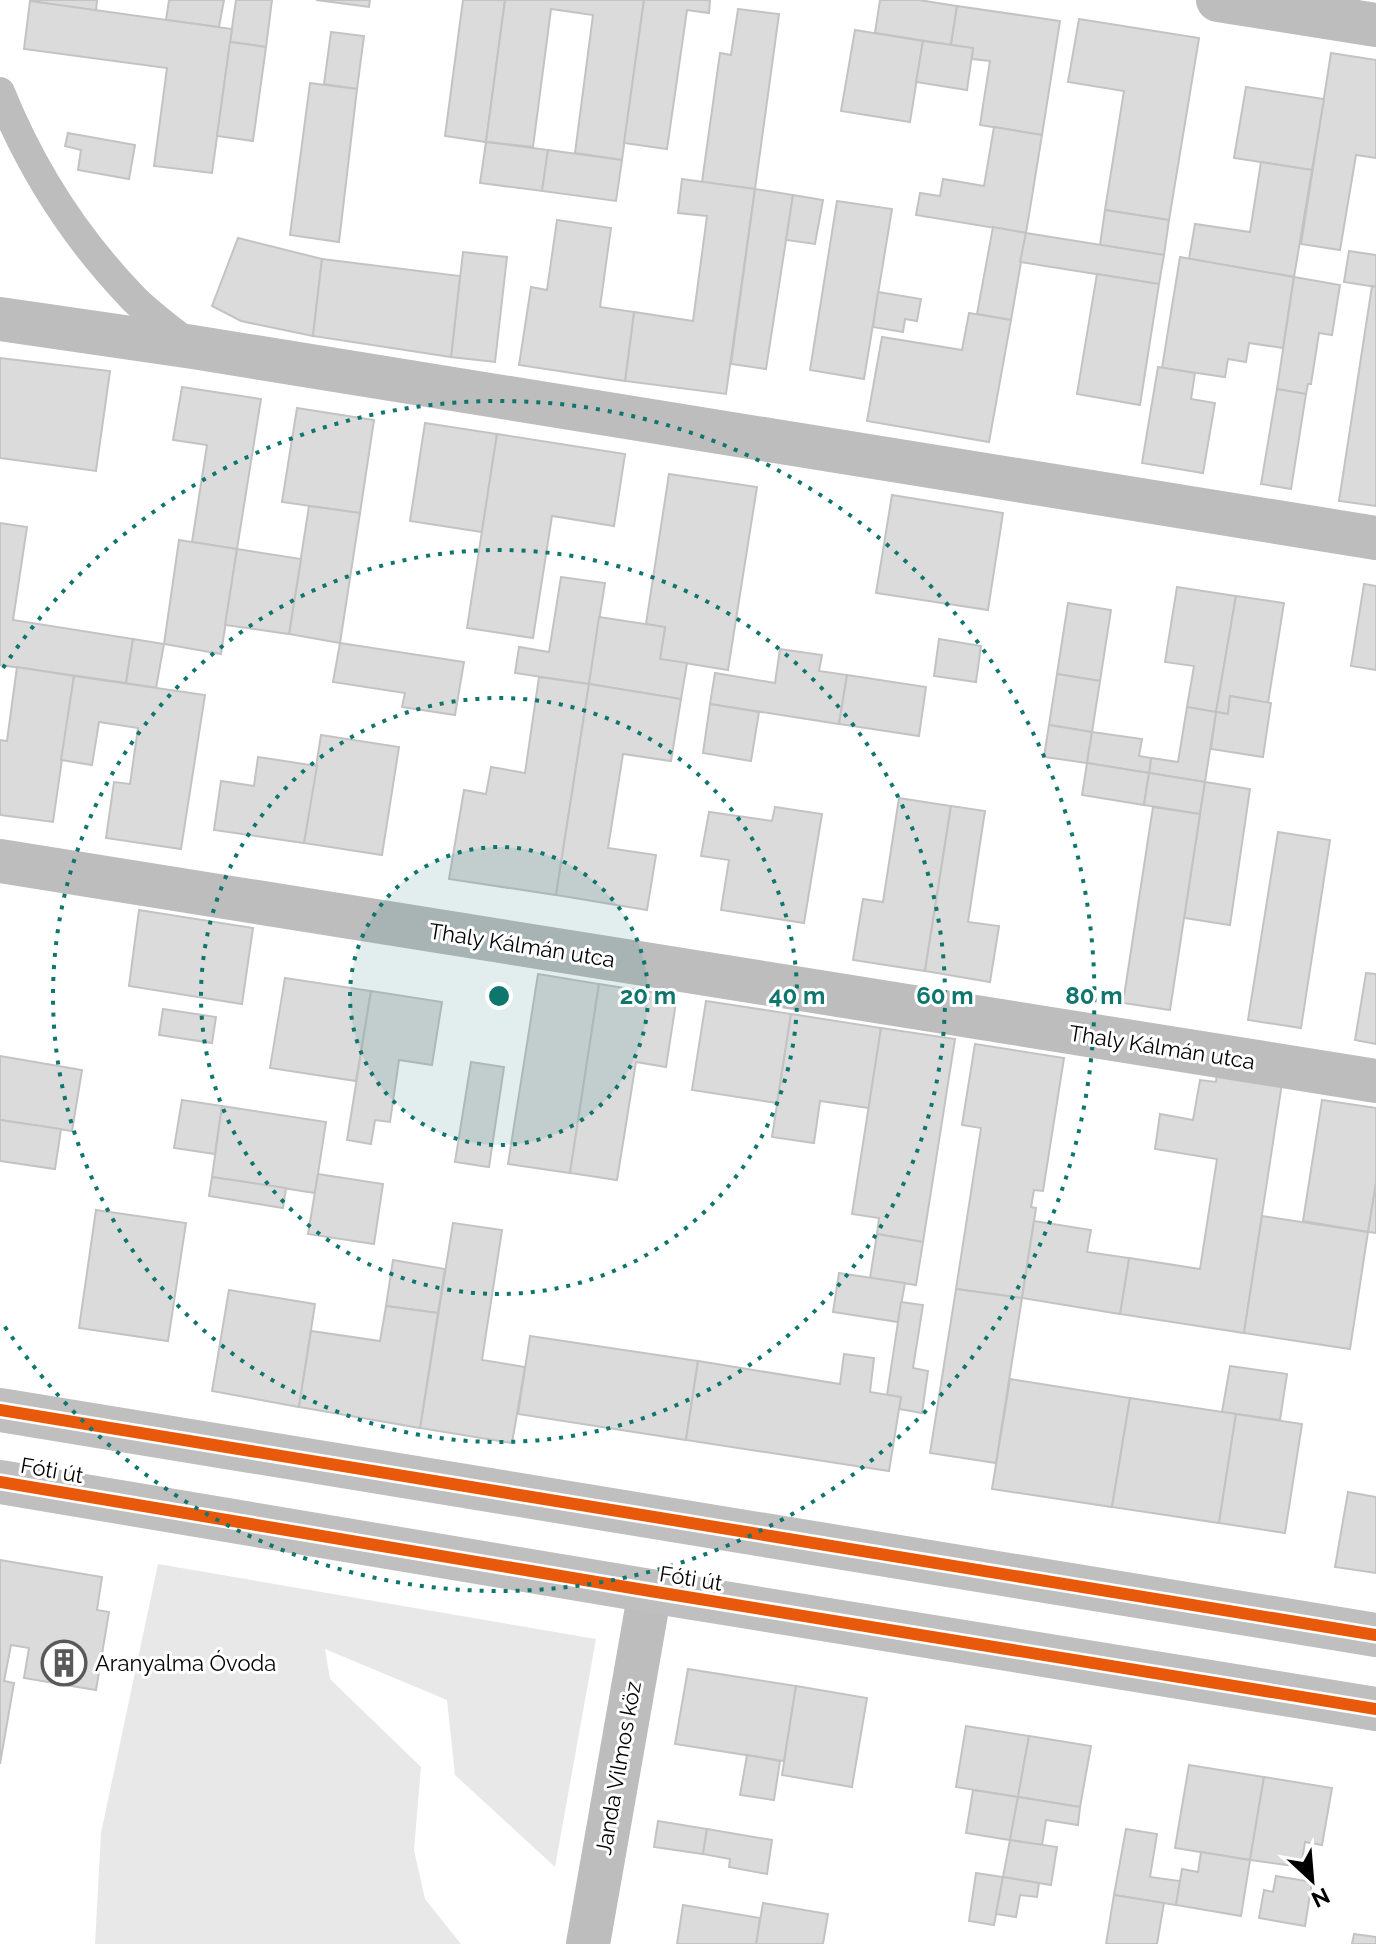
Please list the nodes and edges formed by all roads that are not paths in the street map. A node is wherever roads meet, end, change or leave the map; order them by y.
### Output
1 (1218, 0) edge
2 (1376, 25) edge
3 (0, 92) edge
4 (0, 319) edge
5 (193, 347) junction
6 (1376, 538) edge
7 (0, 861) edge
8 (1376, 1081) edge
9 (0, 1410) edge
10 (0, 1482) edge
11 (650, 1591) junction
12 (1376, 1635) edge
13 (1376, 1709) edge
14 (588, 1944) edge

1 - 2 street
3 - 5 lane
4 - 5 street
5 - 6 street
7 - 8 street, Thaly Kálmán utca
9 - 12 street
10 - 11 street, Fóti út
11 - 13 street, Fóti út
11 - 14 street, Janda Vilmos köz

